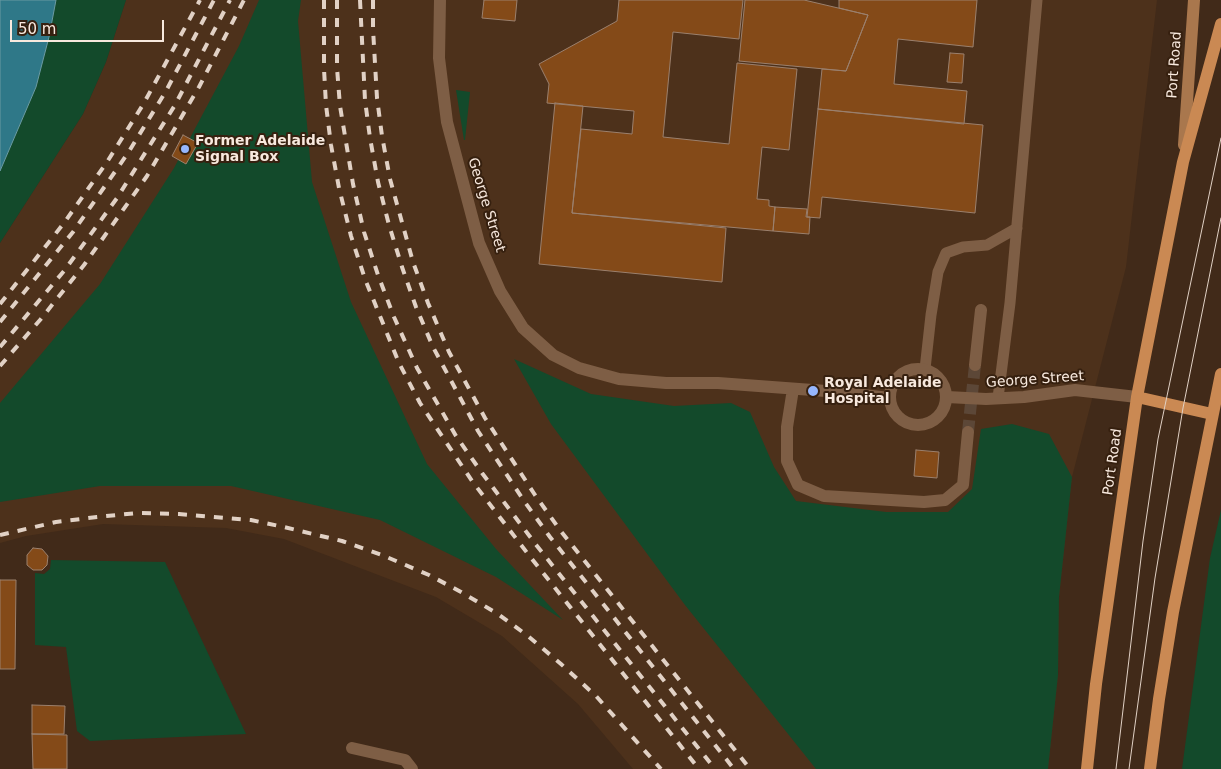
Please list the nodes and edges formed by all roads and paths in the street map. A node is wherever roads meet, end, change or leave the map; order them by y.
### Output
1 (440, 0) edge
2 (1037, 0) edge
3 (1194, 0) edge
4 (1221, 24) edge
5 (1183, 162) junction
6 (1017, 228) junction
7 (981, 310) dead end
8 (975, 365) tunnel mouth
9 (925, 369) junction
10 (1221, 374) edge
11 (793, 389) junction
12 (947, 397) junction
13 (1137, 397) junction
14 (890, 398) junction
15 (998, 398) junction
16 (1212, 414) junction
17 (968, 432) tunnel mouth
18 (352, 748) dead end
19 (409, 764) edge
20 (1087, 769) edge
21 (1150, 769) edge

1 - 11 street, George Street
2 - 6 lane
3 - 5 main road, Port Road
4 - 5 main road, Port Road
5 - 13 main road, Port Road
6 - 9 lane
6 - 15 lane
7 - 8 street
9 - 12 street
9 - 14 street
10 - 16 main road
11 - 14 street, George Street
11 - 17 street
12 - 14 street
12 - 15 street, George Street
13 - 15 street, George Street
13 - 16 main road, George Street
13 - 20 main road, Port Road
16 - 21 main road
18 - 19 street

